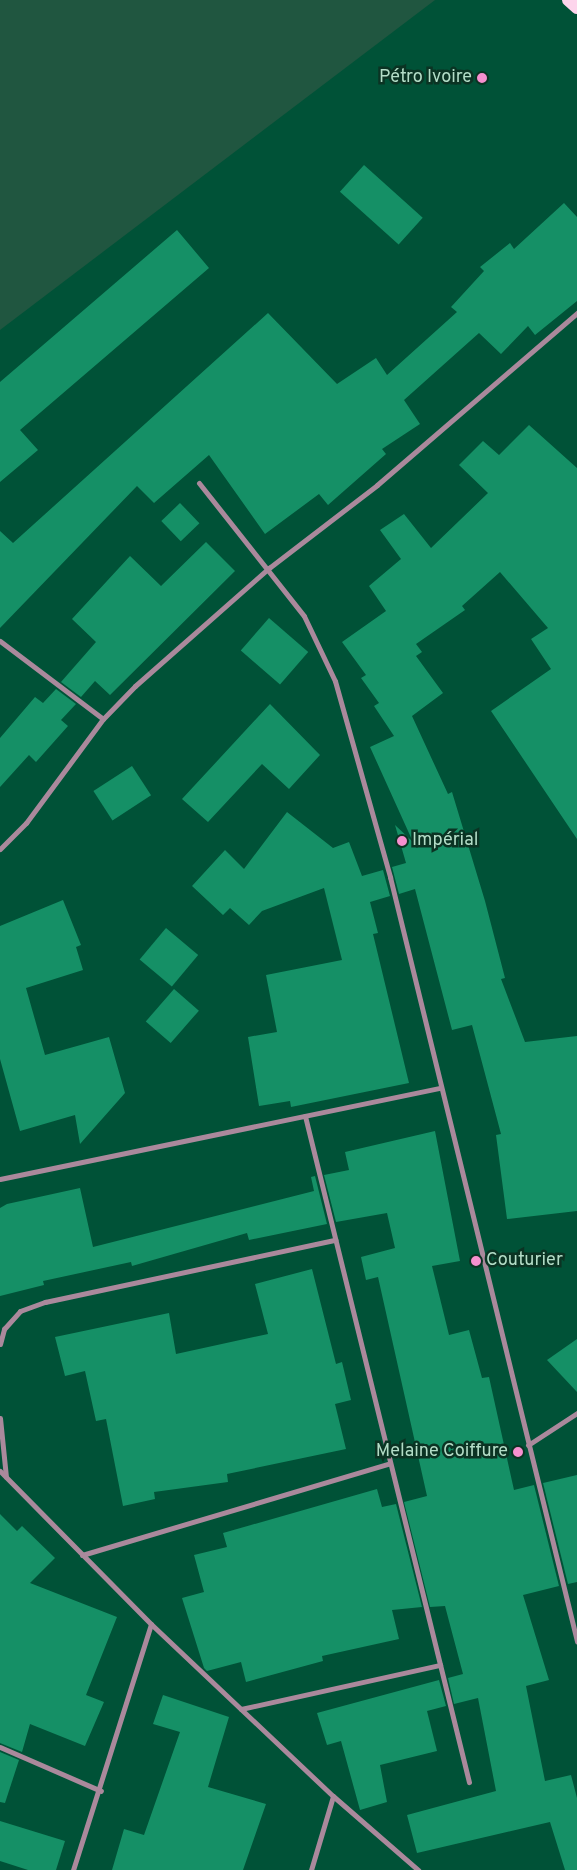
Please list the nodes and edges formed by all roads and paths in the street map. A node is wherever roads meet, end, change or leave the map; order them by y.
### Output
1 (568, 0) edge
2 (577, 8) edge
3 (577, 314) edge
4 (199, 484) dead end
5 (269, 568) junction
6 (0, 641) edge
7 (103, 719) junction
8 (0, 849) edge
9 (439, 1088) junction
10 (305, 1116) junction
11 (0, 1179) edge
12 (335, 1240) junction
13 (0, 1344) edge
14 (577, 1414) edge
15 (0, 1418) edge
16 (528, 1445) junction
17 (390, 1463) junction
18 (0, 1471) edge
19 (6, 1477) junction
20 (82, 1555) junction
21 (151, 1624) junction
22 (577, 1641) edge
23 (440, 1665) junction
24 (241, 1709) junction
25 (0, 1747) edge
26 (468, 1782) dead end
27 (100, 1791) junction
28 (332, 1796) junction
29 (74, 1870) edge
30 (311, 1870) edge
31 (418, 1870) edge

1 - 2 main road
3 - 5 street
4 - 5 street
5 - 7 street
5 - 9 street
6 - 7 street
7 - 8 street
9 - 10 street
9 - 16 street
10 - 11 street
10 - 12 street
12 - 13 street
12 - 17 street
14 - 16 street
15 - 19 street
16 - 22 street
17 - 20 street
17 - 23 street
18 - 19 street
19 - 20 street
20 - 21 street
21 - 24 street
21 - 27 street
23 - 24 street
23 - 26 street
24 - 28 street
25 - 27 street
27 - 29 street
28 - 30 street
28 - 31 street

